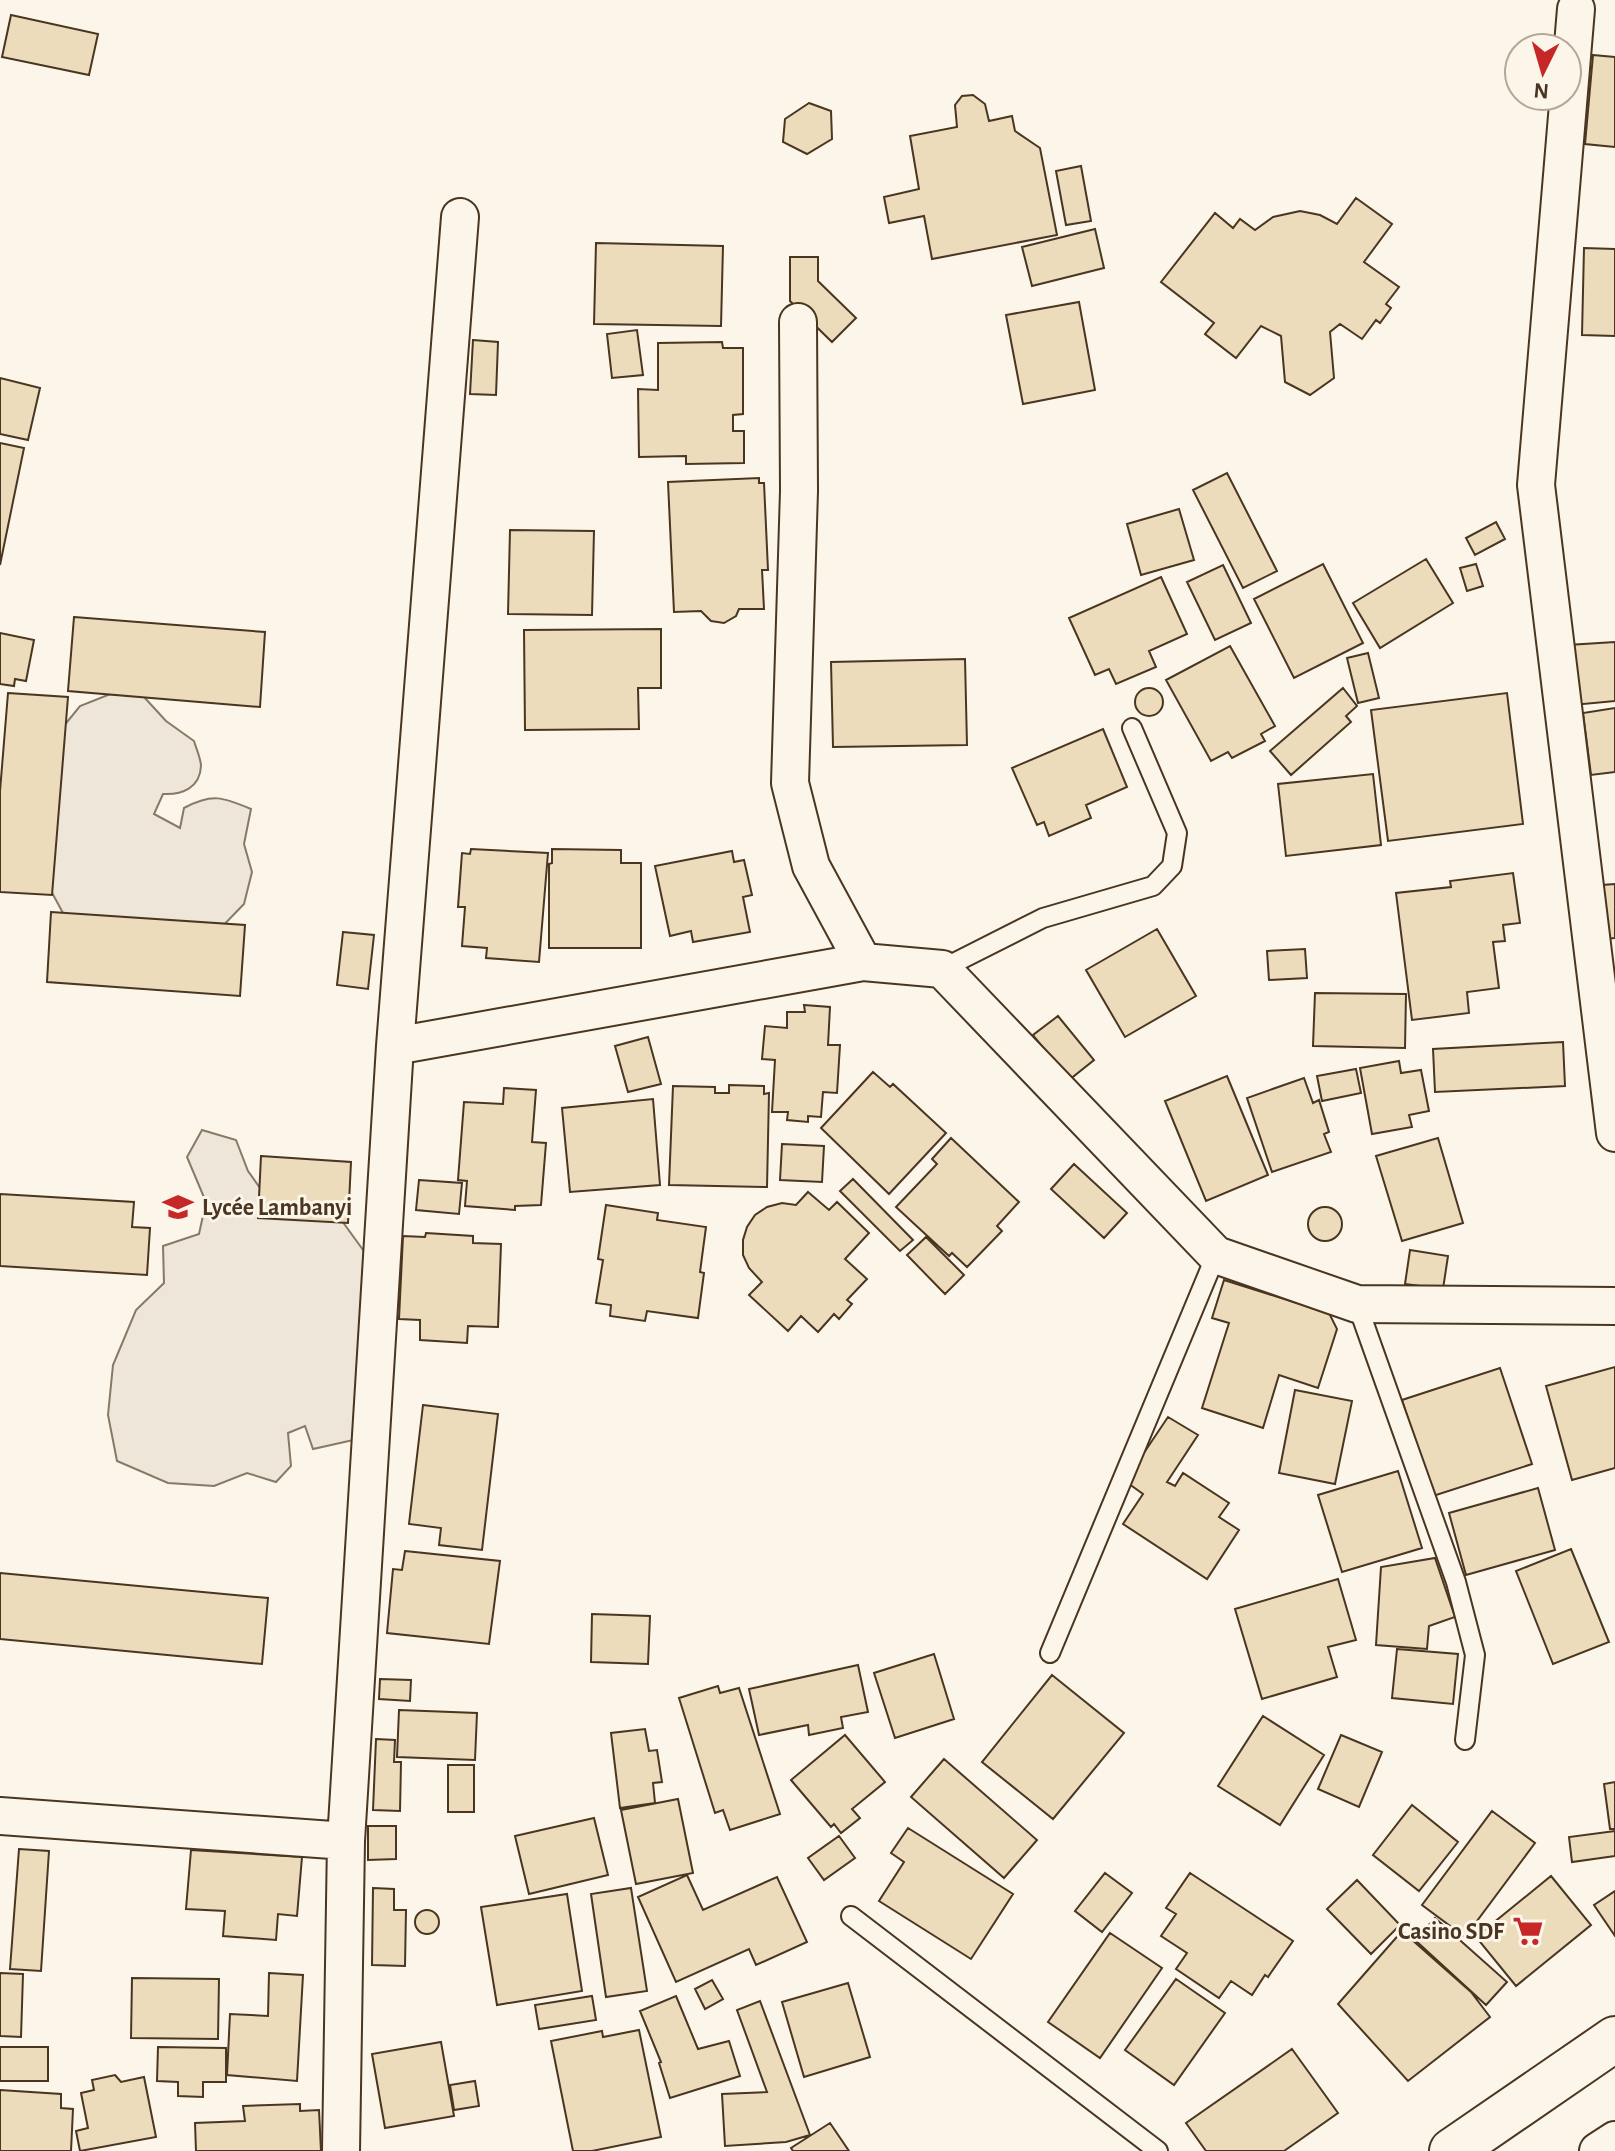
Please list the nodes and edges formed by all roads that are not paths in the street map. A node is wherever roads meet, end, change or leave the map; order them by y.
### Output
1 (1576, 9) dead end
2 (460, 217) dead end
3 (798, 322) dead end
4 (1132, 728) dead end
5 (863, 962) junction
6 (942, 969) junction
7 (395, 1046) junction
8 (1615, 1133) edge
9 (1216, 1255) junction
10 (1357, 1304) junction
11 (1615, 1306) edge
12 (1050, 1653) dead end
13 (1465, 1740) dead end
14 (0, 1816) edge
15 (346, 1841) junction
16 (851, 1916) dead end
17 (1615, 2039) edge
18 (1615, 2140) edge
19 (341, 2151) edge
20 (1158, 2151) edge
21 (1452, 2151) edge
22 (1598, 2151) edge

1 - 8 street
2 - 7 street
3 - 5 street
4 - 6 lane
5 - 6 street
5 - 7 street
6 - 9 street
7 - 15 street
9 - 10 street
9 - 12 lane
10 - 11 street
10 - 13 lane
14 - 15 street
15 - 19 street
16 - 20 lane
17 - 21 main road
18 - 22 street

